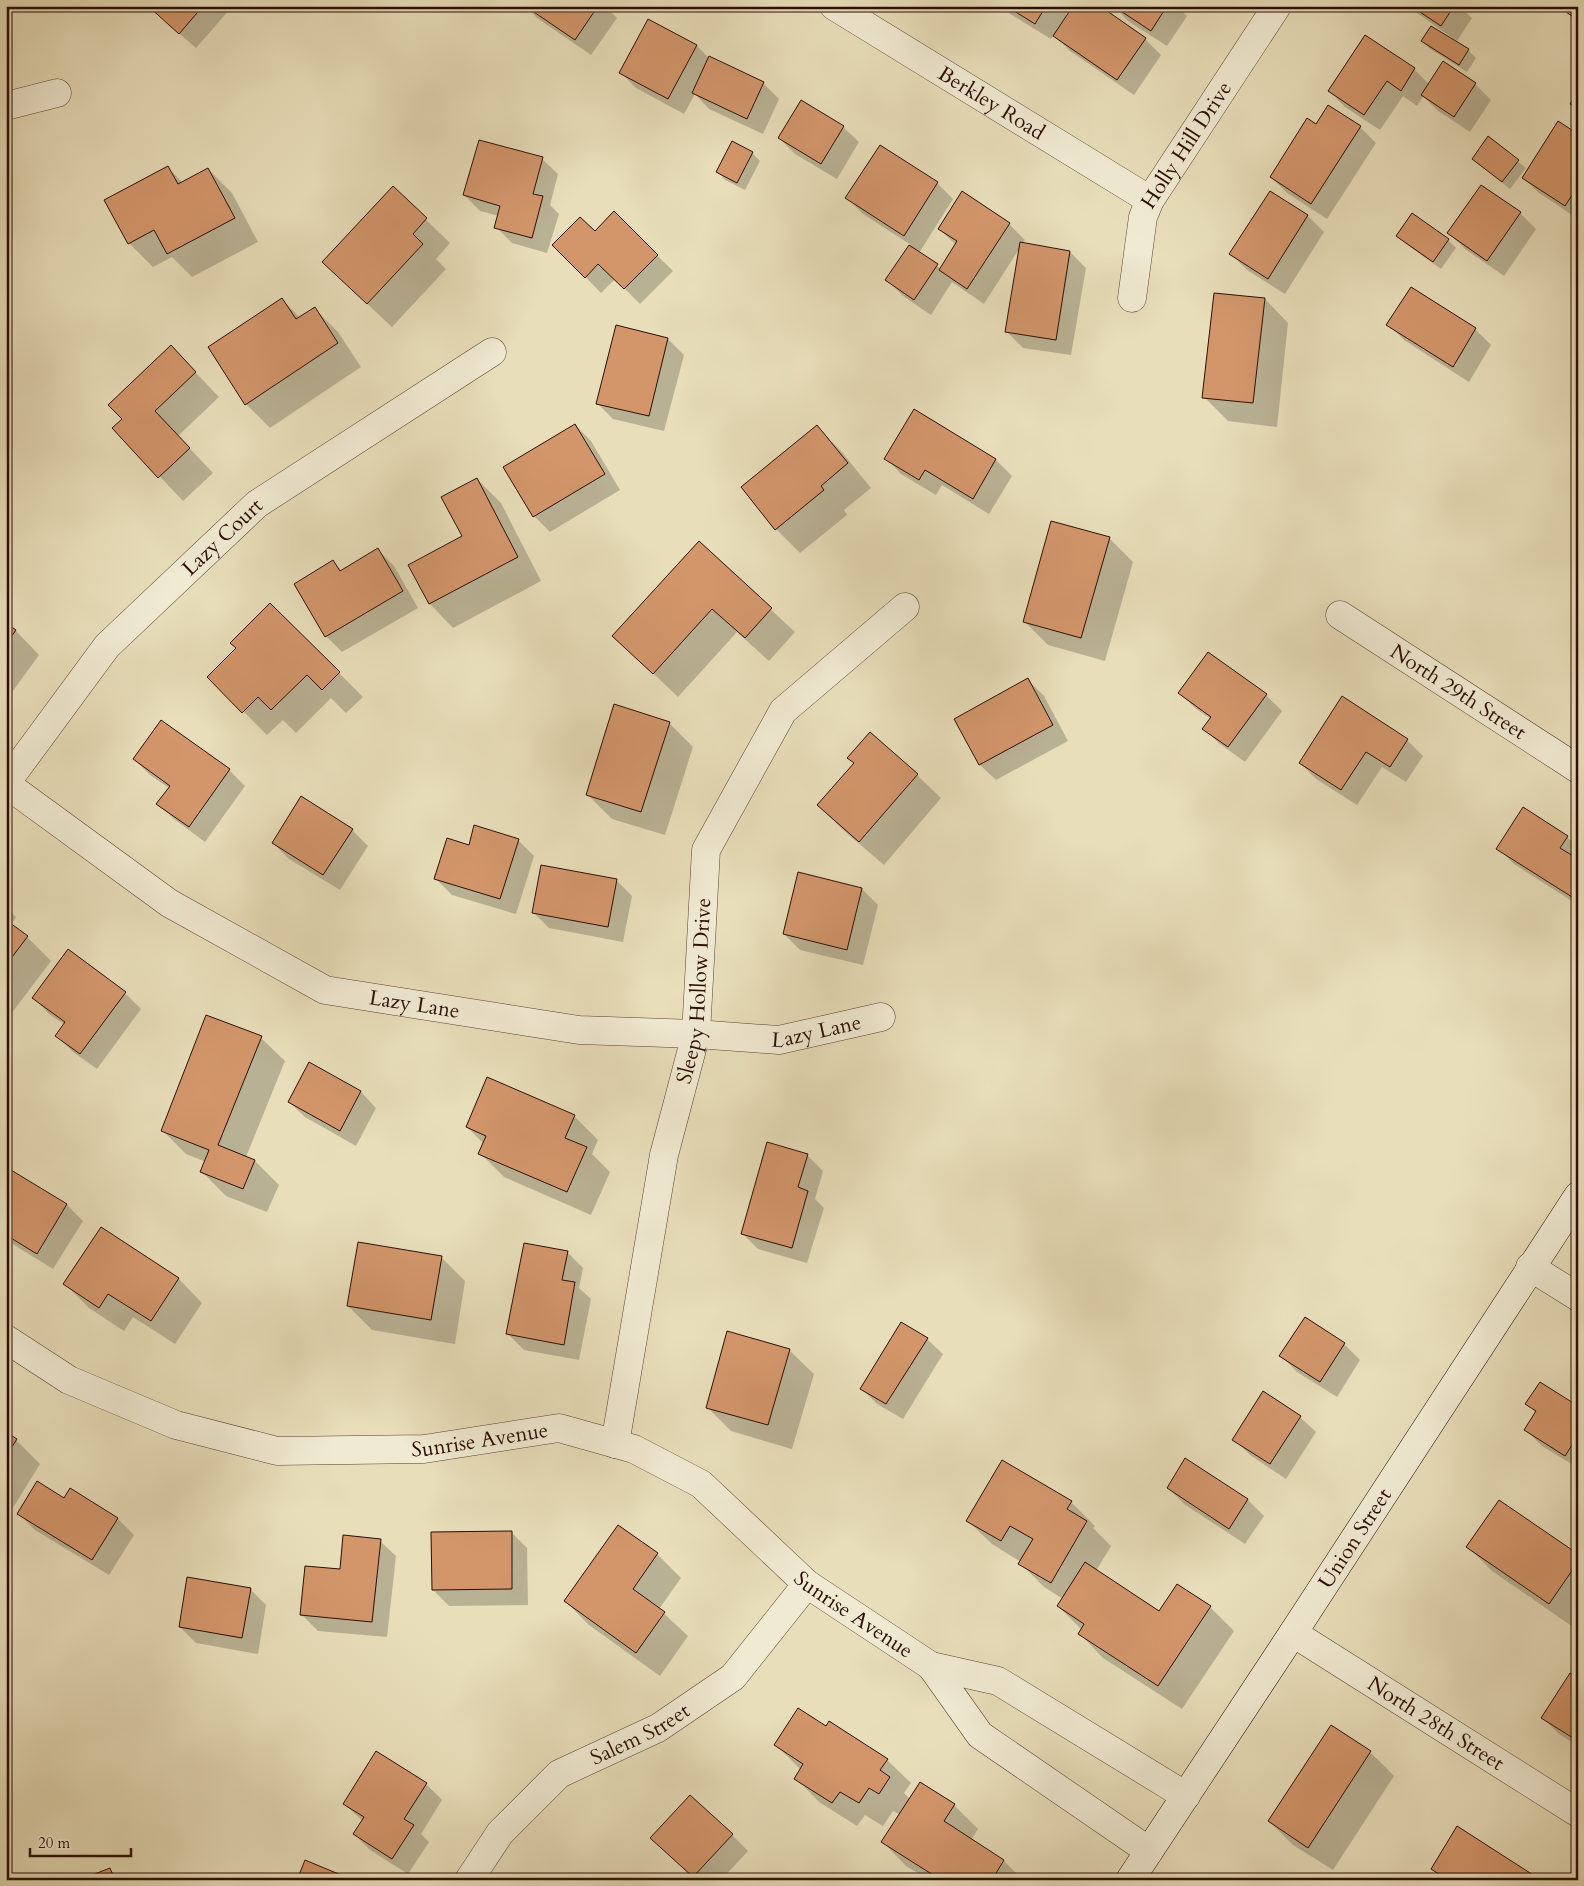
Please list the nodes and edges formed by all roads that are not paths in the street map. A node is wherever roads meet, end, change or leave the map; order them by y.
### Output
1 (834, 6) edge
2 (1277, 6) edge
3 (57, 93) dead end
4 (6, 106) edge
5 (1150, 200) junction
6 (1132, 298) dead end
7 (492, 352) dead end
8 (906, 607) dead end
9 (1340, 615) dead end
10 (1578, 769) edge
11 (6, 784) edge
12 (881, 1017) dead end
13 (696, 1034) junction
14 (1578, 1196) edge
15 (1530, 1267) junction
16 (1578, 1297) edge
17 (6, 1339) edge
18 (615, 1444) junction
19 (807, 1584) junction
20 (1293, 1633) junction
21 (931, 1666) junction
22 (1186, 1796) junction
23 (1578, 1813) edge
24 (1149, 1851) junction
25 (469, 1880) edge
26 (1130, 1880) edge

1 - 5 street, Berkley Road
2 - 5 street, Holly Hill Drive
3 - 4 street
5 - 6 street, Holly Hill Drive
7 - 11 street, Lazy Court
8 - 13 street, Sleepy Hollow Drive
9 - 10 street, North 29th Street
11 - 13 street, Lazy Lane
12 - 13 street, Lazy Lane
13 - 18 street, Sleepy Hollow Drive
14 - 15 street, Union Street
15 - 16 street
15 - 20 street, Union Street
17 - 18 street, Sunrise Avenue
18 - 19 street, Sunrise Avenue
19 - 21 street, Sunrise Avenue
19 - 25 street, Salem Street
20 - 22 street, Union Street
20 - 23 street, North 28th Street
21 - 22 street, Sunrise Avenue
21 - 24 street, Sunrise Avenue
22 - 24 street, Union Street
24 - 26 street, Union Street

